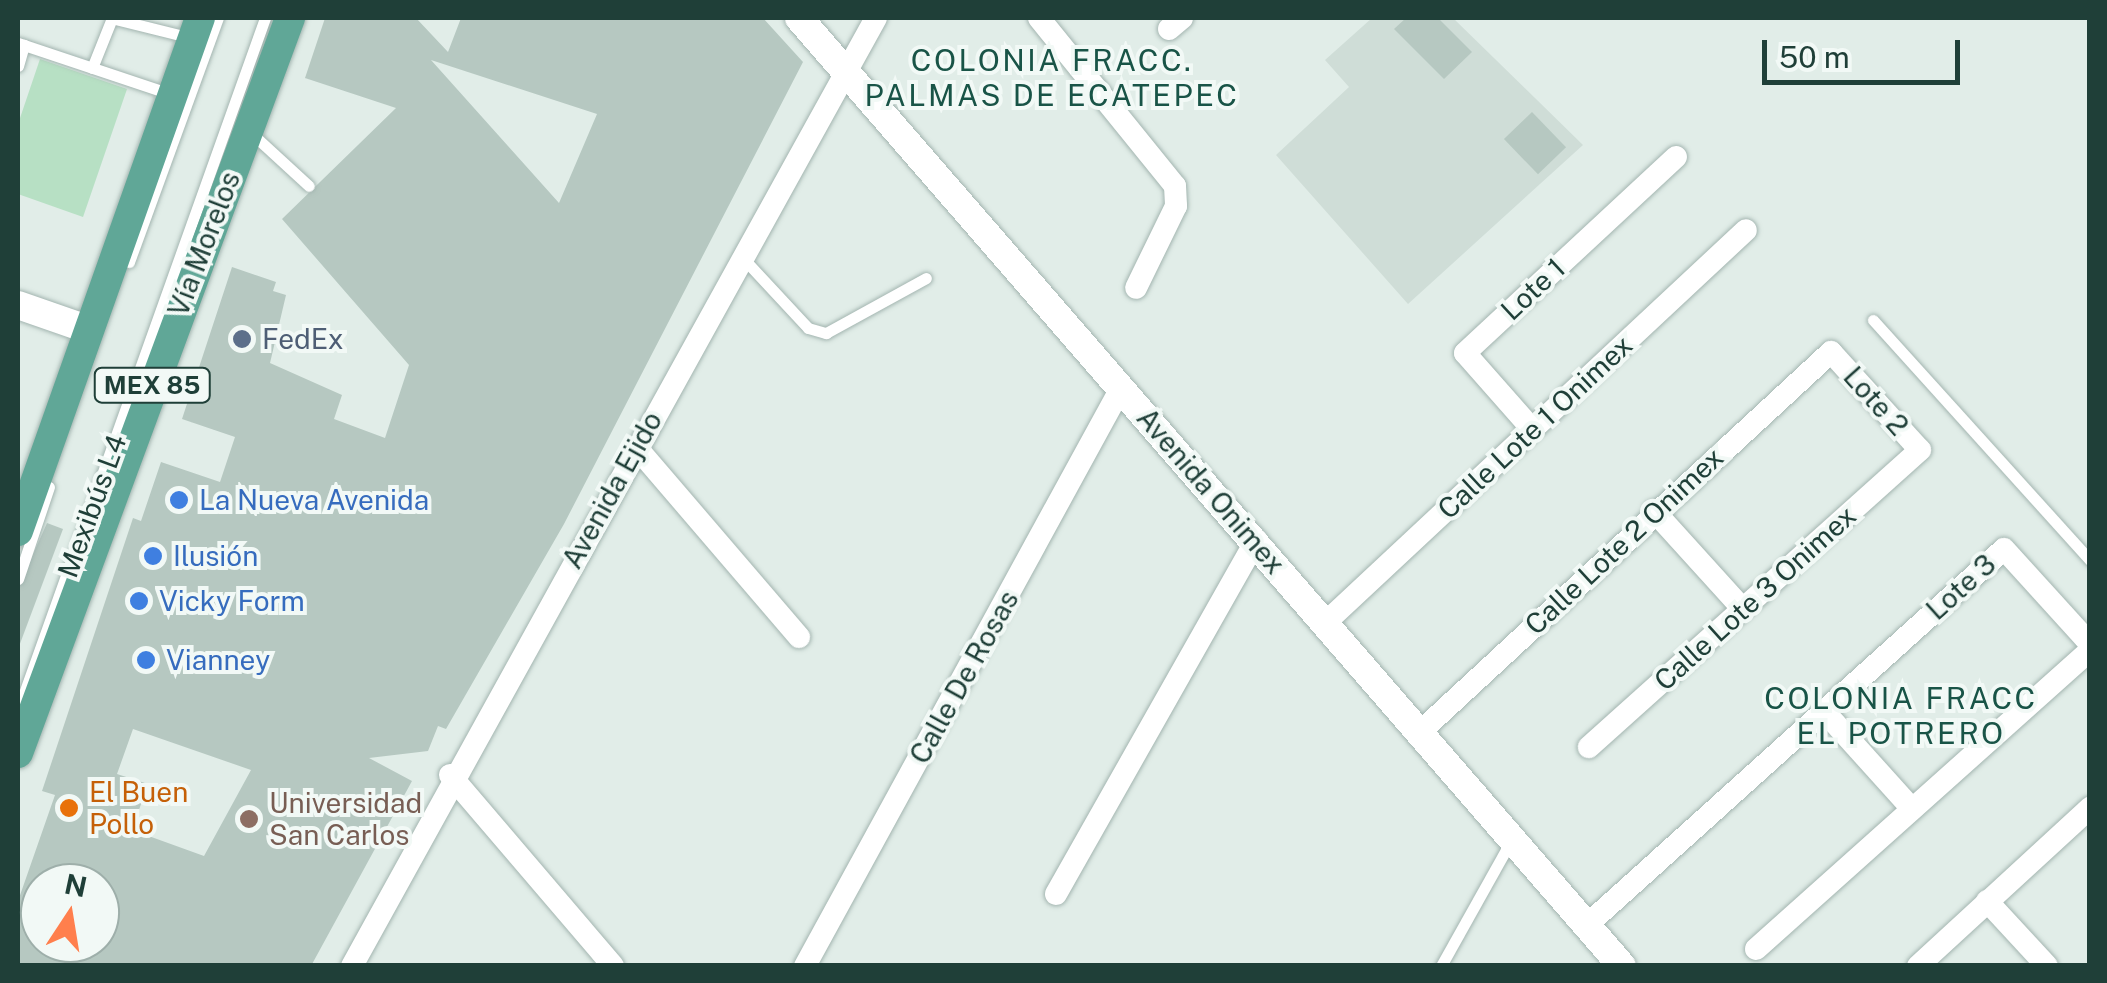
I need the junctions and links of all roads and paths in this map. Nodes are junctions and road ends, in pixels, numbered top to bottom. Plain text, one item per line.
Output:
1 (114, 18) edge
2 (218, 18) edge
3 (265, 18) edge
4 (290, 18) edge
5 (799, 18) edge
6 (876, 18) edge
7 (1039, 18) edge
8 (196, 28) edge
9 (21, 44) edge
10 (18, 66) edge
11 (92, 68) junction
12 (851, 73) junction
13 (172, 95) junction
14 (248, 130) junction
15 (1676, 157) dead end
16 (309, 186) dead end
17 (1746, 230) dead end
18 (742, 257) junction
19 (926, 278) dead end
20 (1136, 288) dead end
21 (18, 305) edge
22 (1873, 320) dead end
23 (87, 329) junction
24 (1832, 352) joint
25 (1122, 388) junction
26 (1532, 429) junction
27 (637, 448) junction
28 (1920, 450) joint
29 (1654, 511) junction
30 (18, 531) edge
31 (1256, 540) junction
32 (2090, 560) edge
33 (18, 578) edge
34 (1743, 609) junction
35 (1324, 624) junction
36 (799, 638) dead end
37 (2090, 647) edge
38 (18, 710) edge
39 (1823, 710) junction
40 (1419, 733) junction
41 (1589, 747) dead end
42 (18, 753) edge
43 (450, 775) junction
44 (2090, 808) edge
45 (1912, 809) junction
46 (1512, 839) junction
47 (1056, 894) dead end
48 (1988, 901) junction
49 (1587, 925) junction
50 (1756, 949) dead end
51 (352, 966) edge
52 (613, 966) edge
53 (805, 966) edge
54 (1441, 966) edge
55 (1622, 966) edge
56 (1918, 966) edge
57 (2047, 966) edge

1 - 8 lane
1 - 11 lane
2 - 33 lane, Mexibús L4
3 - 38 lane, Mexibús L4
4 - 14 main road, Vía Morelos / MEX 85
5 - 12 street, Avenida Onimex
6 - 12 street, Avenida Ejido
7 - 20 street
8 - 13 main road, MEX 85
9 - 10 lane
9 - 11 lane
11 - 13 lane
12 - 18 street, Avenida Ejido
12 - 25 street, Avenida Onimex
13 - 23 main road, MEX 85
14 - 16 lane
14 - 42 main road, Vía Morelos / MEX 85
15 - 26 street, Lote 1
17 - 26 street, Calle Lote 1 Onimex
18 - 19 lane
18 - 27 street, Avenida Ejido
21 - 23 street
22 - 32 lane
23 - 30 main road, MEX 85
24 - 28 street, Lote 2
24 - 29 street, Calle Lote 2 Onimex
25 - 31 street, Avenida Onimex
25 - 53 street, Calle De Rosas
26 - 35 street, Calle Lote 1 Onimex
27 - 36 street
27 - 43 street, Avenida Ejido
28 - 34 street, Calle Lote 3 Onimex
29 - 34 street
29 - 40 street, Calle Lote 2 Onimex
31 - 35 street, Avenida Onimex
31 - 47 street
34 - 41 street, Calle Lote 3 Onimex
35 - 40 street, Avenida Onimex
37 - 39 street, Lote 3
37 - 45 street, Lote 3
39 - 45 street
39 - 49 street, Lote 3
40 - 46 street, Avenida Onimex
43 - 51 street, Avenida Ejido
43 - 52 street
44 - 48 street
45 - 50 street, Lote 3
46 - 49 street, Avenida Onimex
46 - 54 lane
48 - 56 street
48 - 57 street
49 - 55 street, Avenida Onimex

